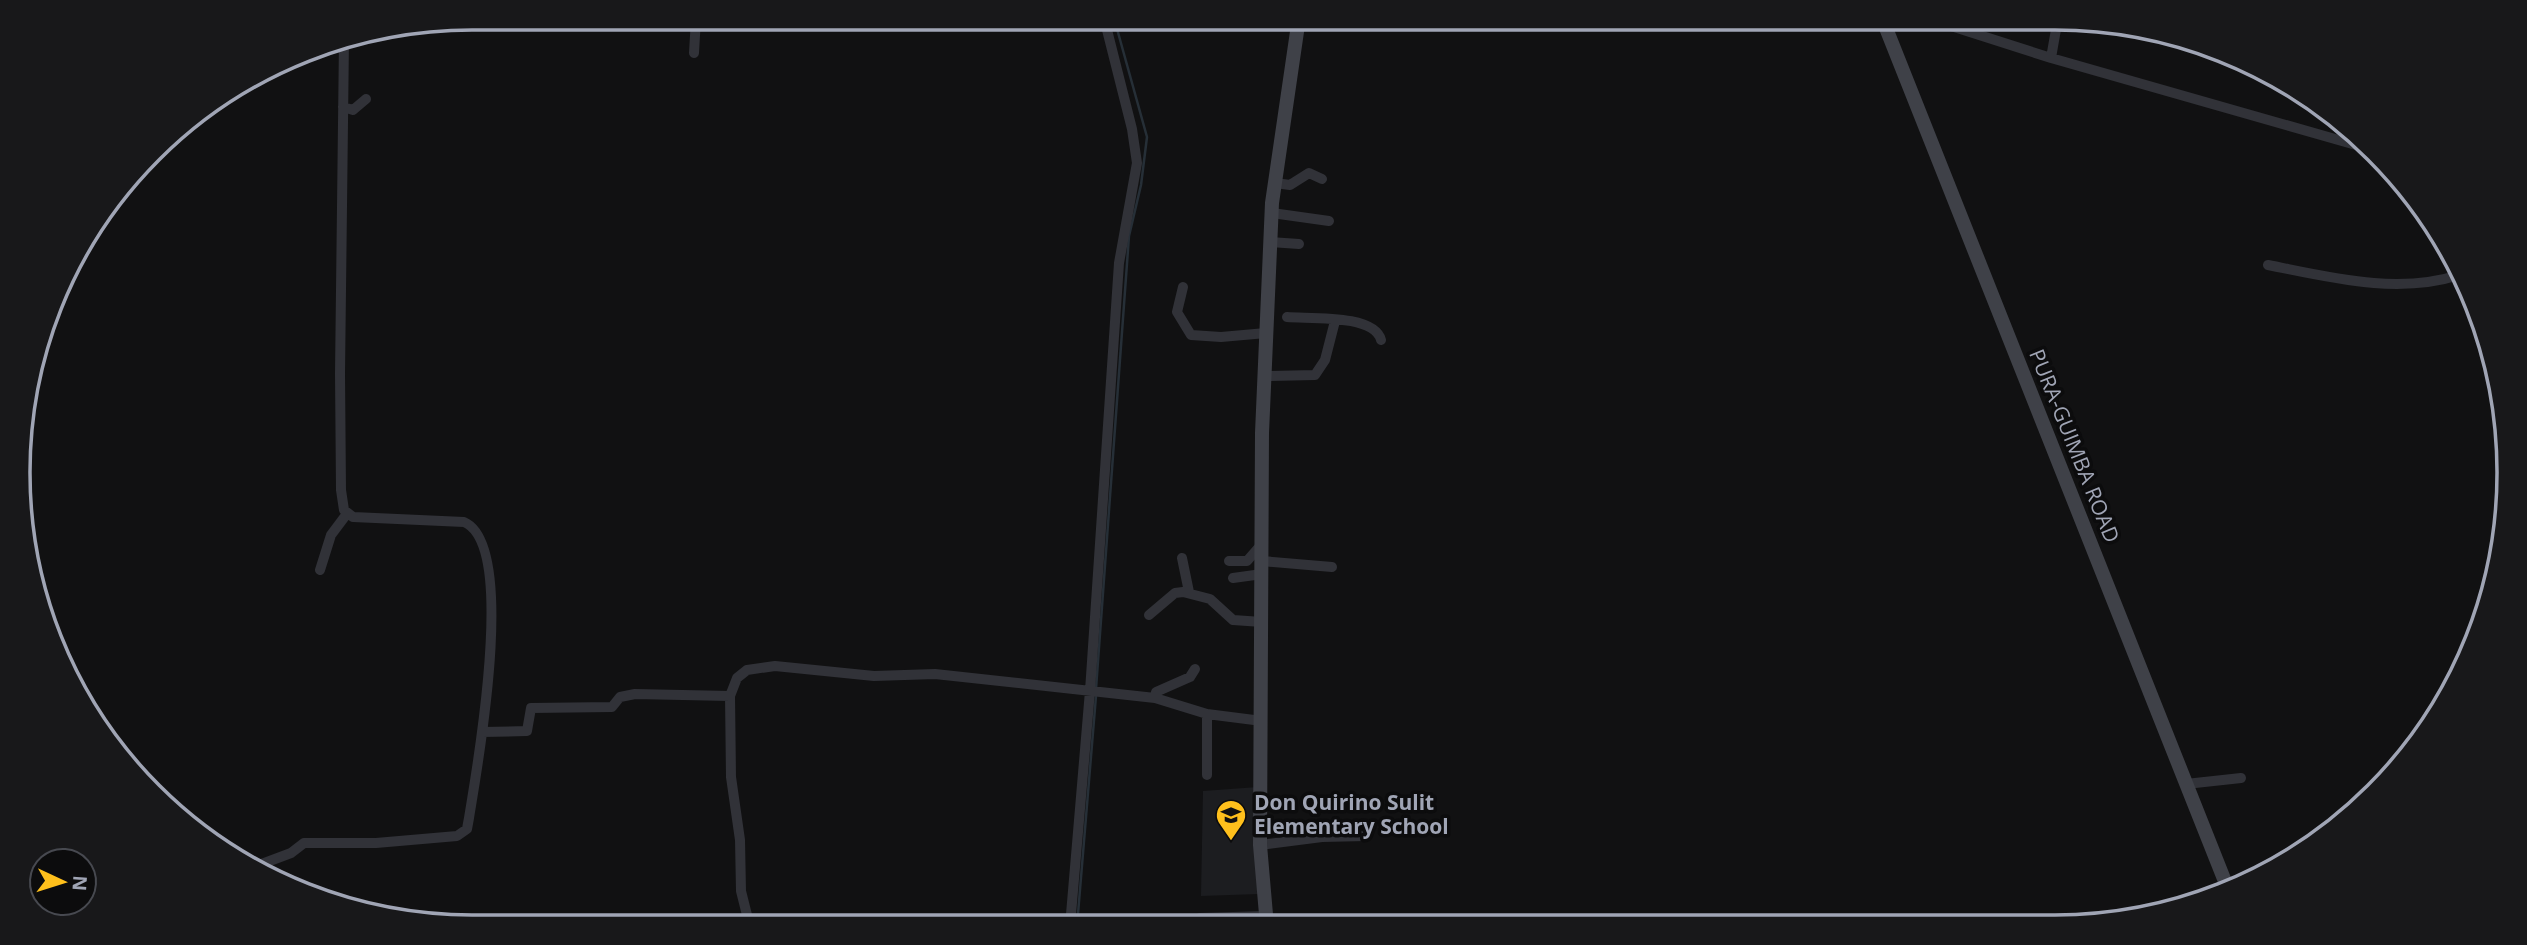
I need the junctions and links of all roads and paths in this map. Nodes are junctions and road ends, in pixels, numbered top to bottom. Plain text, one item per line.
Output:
1 (695, 30) edge
2 (1107, 30) edge
3 (1297, 30) edge
4 (1887, 30) edge
5 (1964, 30) edge
6 (2056, 30) edge
7 (344, 49) edge
8 (694, 53) dead end
9 (2052, 58) junction
10 (366, 99) dead end
11 (343, 107) junction
12 (2350, 143) edge
13 (1322, 179) dead end
14 (1275, 183) junction
15 (1272, 213) junction
16 (1329, 221) dead end
17 (1270, 242) junction
18 (1299, 244) dead end
19 (2268, 265) dead end
20 (2452, 277) edge
21 (1183, 287) dead end
22 (1287, 317) dead end
23 (1335, 321) junction
24 (1266, 333) junction
25 (1381, 340) dead end
26 (1265, 376) junction
27 (346, 515) junction
28 (1261, 544) junction
29 (1182, 558) dead end
30 (1229, 561) dead end
31 (1332, 567) dead end
32 (1262, 568) junction
33 (320, 570) dead end
34 (1233, 578) dead end
35 (1189, 592) junction
36 (1149, 615) dead end
37 (1262, 622) junction
38 (1195, 669) dead end
39 (1090, 691) junction
40 (730, 696) junction
41 (1155, 698) junction
42 (1207, 714) junction
43 (1262, 721) junction
44 (482, 732) junction
45 (1207, 775) dead end
46 (2241, 778) dead end
47 (2186, 783) junction
48 (1366, 836) dead end
49 (1261, 845) junction
50 (264, 863) edge
51 (2225, 882) edge
52 (747, 915) edge
53 (1071, 915) edge
54 (1266, 915) edge

1 - 8 street
2 - 39 street
3 - 14 main road
4 - 47 main road, PURA-GUIMBA ROAD
5 - 9 street
6 - 9 street
7 - 11 street
9 - 12 street
10 - 11 street
11 - 27 street
13 - 14 street
14 - 15 main road
15 - 16 street
15 - 17 main road
17 - 18 street
17 - 24 main road
19 - 20 street
21 - 24 street
22 - 23 street
23 - 25 street
23 - 26 street
24 - 26 main road
26 - 28 main road
27 - 33 street
27 - 44 street
28 - 30 street
28 - 32 main road
29 - 35 street
31 - 32 street
32 - 34 street
32 - 37 main road
35 - 36 street
35 - 37 street
37 - 43 main road
38 - 41 street
39 - 40 street
39 - 41 street
39 - 53 street
40 - 44 street
40 - 52 street
41 - 42 street
42 - 43 street
42 - 45 street
43 - 49 main road
44 - 50 street
46 - 47 street
47 - 51 main road, PURA-GUIMBA ROAD
48 - 49 street
49 - 54 main road

